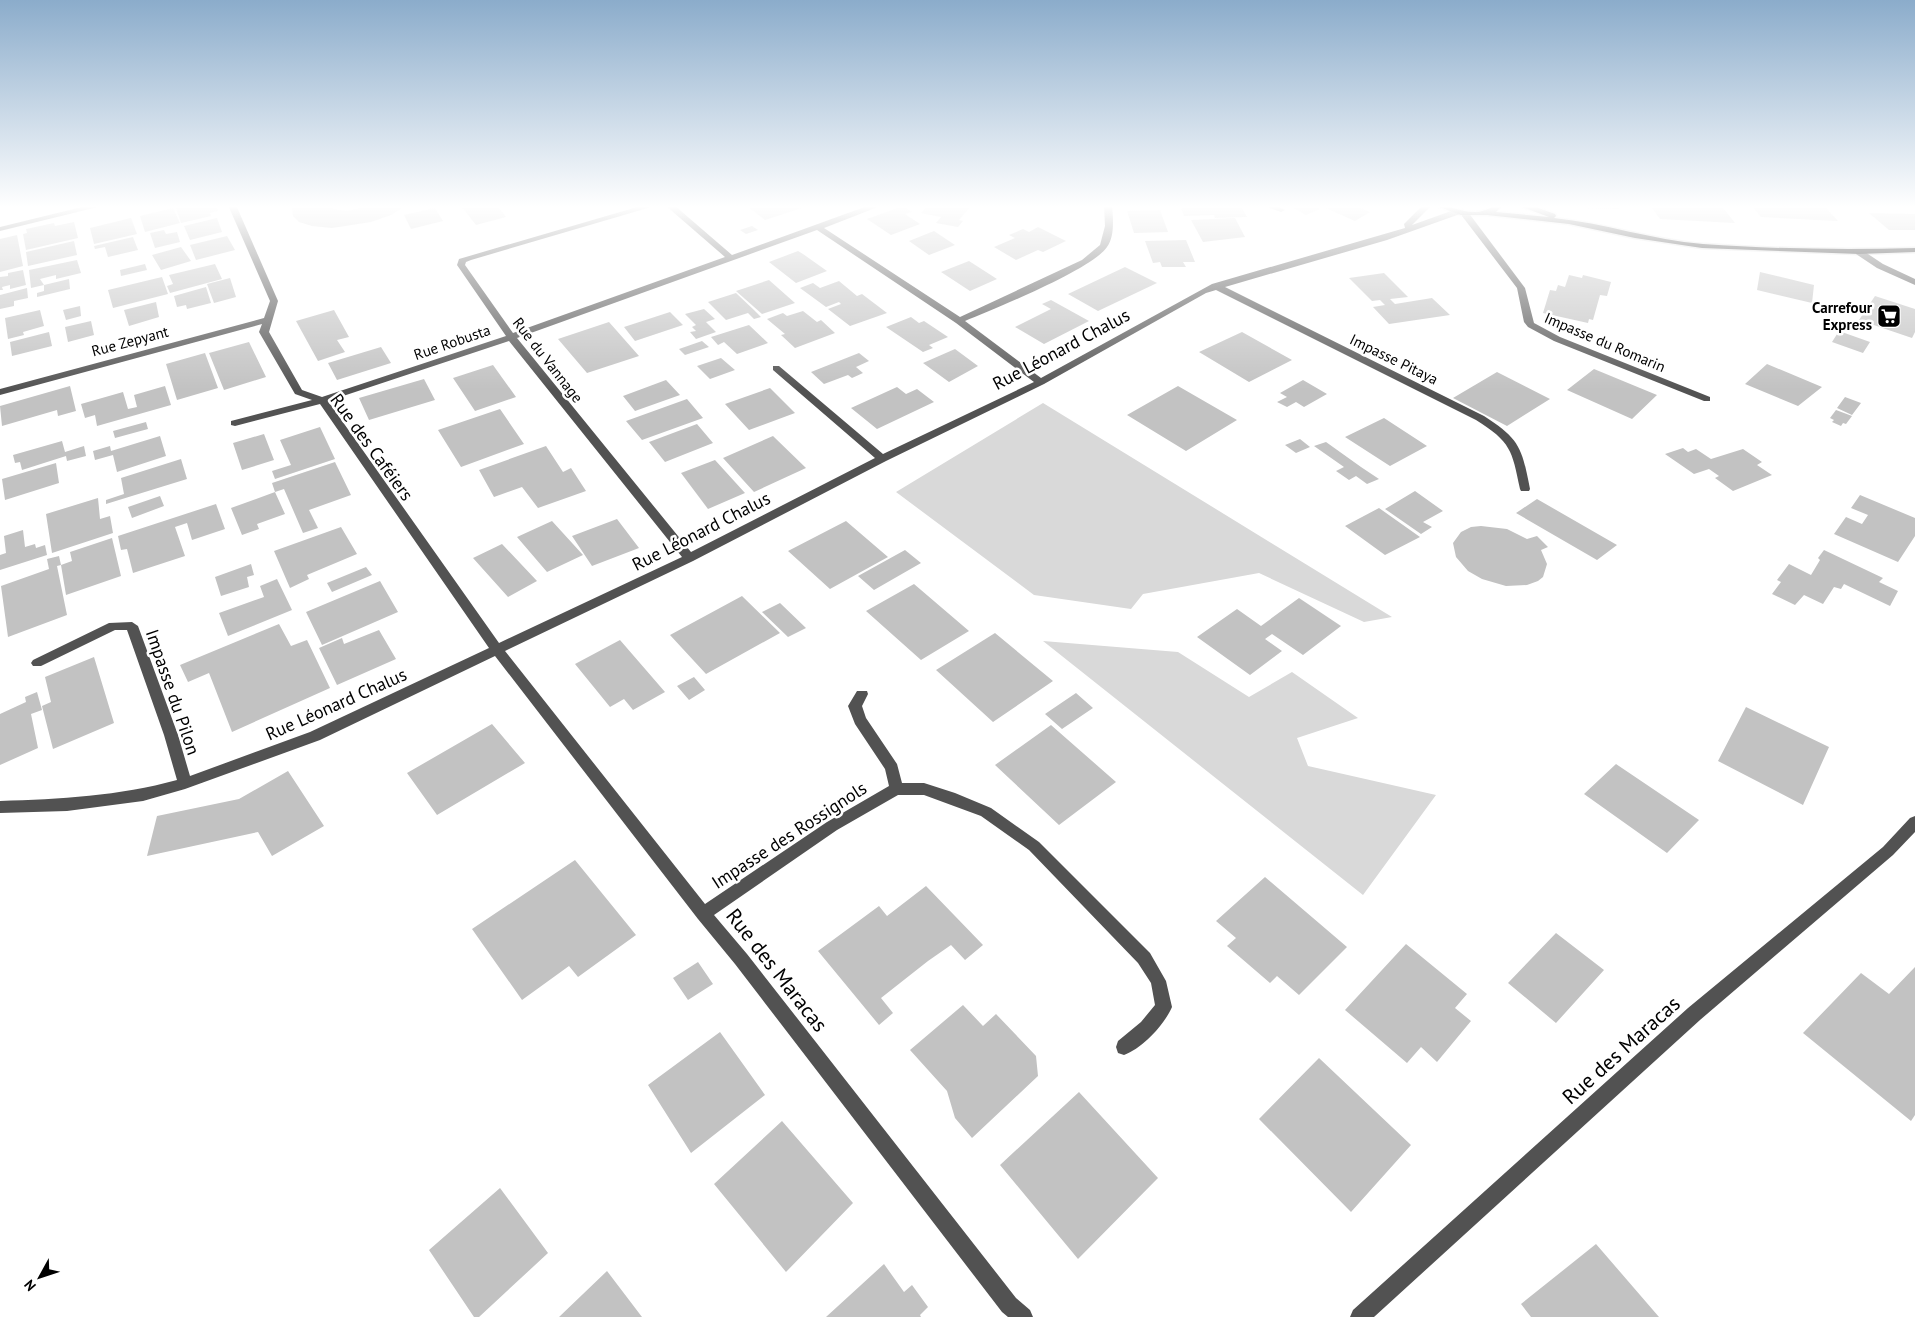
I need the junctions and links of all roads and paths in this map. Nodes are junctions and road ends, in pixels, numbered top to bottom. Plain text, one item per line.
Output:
1 (259, 266) edge
2 (462, 266) edge
3 (711, 266) edge
4 (876, 266) edge
5 (1076, 266) edge
6 (1286, 266) edge
7 (1504, 266) edge
8 (1881, 266) edge
9 (1915, 282) edge
10 (1215, 286) junction
11 (268, 320) junction
12 (958, 321) junction
13 (510, 337) junction
14 (776, 368) dead end
15 (1041, 382) junction
16 (0, 392) edge
17 (1707, 399) dead end
18 (322, 400) junction
19 (235, 423) dead end
20 (882, 459) junction
21 (1525, 489) dead end
22 (689, 558) junction
23 (497, 650) junction
24 (37, 663) dead end
25 (862, 694) dead end
26 (185, 783) junction
27 (896, 789) junction
28 (0, 807) edge
29 (1915, 822) edge
30 (703, 914) junction
31 (1124, 1047) dead end
32 (1023, 1317) edge
33 (1360, 1317) edge

1 - 11 street, Rue des Caféiers
2 - 13 street, Rue du Vannage
3 - 13 street, Rue Robusta
4 - 12 street
5 - 12 street
6 - 10 street, Rue Léonard Chalus
7 - 17 street, Impasse du Romarin
8 - 9 street
10 - 15 street, Rue Léonard Chalus
10 - 21 street, Impasse Pitaya
11 - 16 street, Rue Zepyant
11 - 18 street, Rue des Caféiers
12 - 15 street
13 - 18 street, Rue Robusta
13 - 22 street, Rue du Vannage
14 - 20 street
15 - 20 street, Rue Léonard Chalus
18 - 19 street, Rue Robusta
18 - 23 street, Rue des Caféiers
20 - 22 street, Rue Léonard Chalus
22 - 23 street, Rue Léonard Chalus
23 - 26 street, Rue Léonard Chalus
23 - 30 street, Rue des Maracas
24 - 26 street, Impasse du Pilon
25 - 27 street
26 - 28 street, Rue Léonard Chalus
27 - 30 street, Impasse des Rossignols
27 - 31 street
29 - 33 street, Rue des Maracas
30 - 32 street, Rue des Maracas

